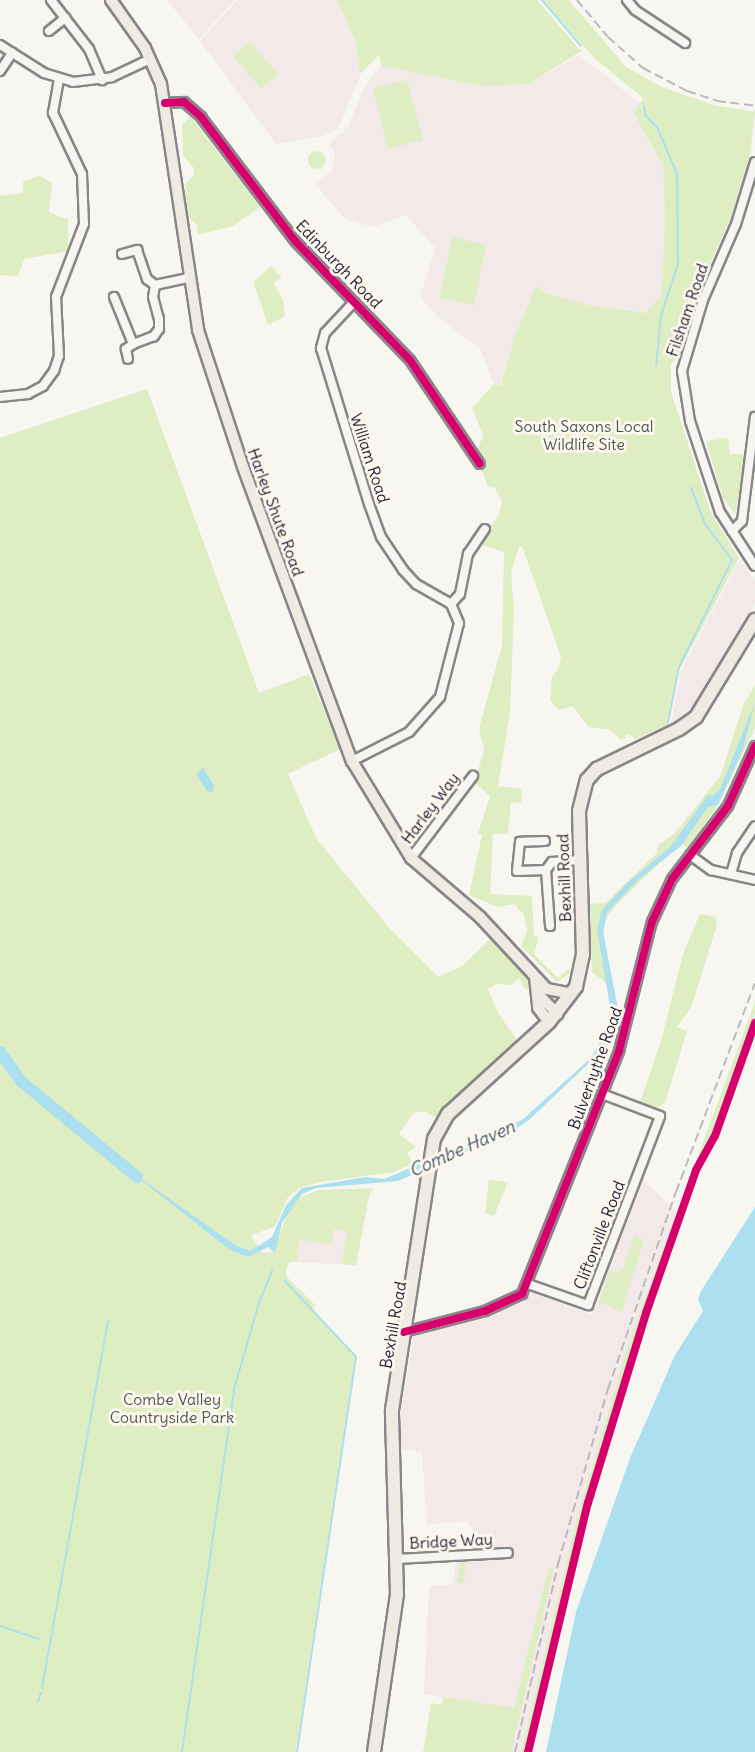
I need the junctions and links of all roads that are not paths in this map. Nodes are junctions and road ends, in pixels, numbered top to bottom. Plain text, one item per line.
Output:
1 (51, 0) edge
2 (111, 0) edge
3 (627, 0) edge
4 (65, 18) junction
5 (49, 31) dead end
6 (685, 43) dead end
7 (0, 45) edge
8 (12, 53) junction
9 (150, 58) junction
10 (0, 71) edge
11 (59, 79) junction
12 (102, 80) junction
13 (165, 103) junction
14 (755, 162) edge
15 (750, 192) edge
16 (122, 254) dead end
17 (187, 278) junction
18 (155, 285) junction
19 (114, 297) dead end
20 (354, 302) junction
21 (133, 344) junction
22 (128, 359) dead end
23 (0, 397) edge
24 (755, 417) edge
25 (753, 461) edge
26 (480, 464) dead end
27 (485, 529) dead end
28 (732, 531) junction
29 (755, 566) edge
30 (451, 604) junction
31 (755, 620) edge
32 (755, 746) edge
33 (352, 760) junction
34 (473, 776) dead end
35 (755, 826) edge
36 (545, 841) dead end
37 (690, 855) junction
38 (411, 858) junction
39 (579, 860) junction
40 (546, 870) junction
41 (730, 874) junction
42 (755, 880) edge
43 (550, 926) dead end
44 (535, 976) junction
45 (572, 994) junction
46 (553, 1018) junction
47 (602, 1094) junction
48 (528, 1284) junction
49 (404, 1332) junction
50 (508, 1553) dead end
51 (396, 1558) junction
52 (374, 1752) edge

1 - 4 street
2 - 9 main road, Harley Shute Road
3 - 6 street
4 - 5 street
4 - 12 street
7 - 8 street
8 - 10 street
8 - 11 street
9 - 12 street
9 - 13 main road, Harley Shute Road
11 - 12 street
11 - 23 street
13 - 17 main road, Harley Shute Road
13 - 20 street, Edinburgh Road
14 - 15 street, Filsham Road
15 - 28 street, Filsham Road
16 - 18 street
17 - 18 street
17 - 33 main road, Harley Shute Road
18 - 21 street
19 - 21 street
20 - 26 street, Edinburgh Road
20 - 30 street, William Road
21 - 22 street
24 - 25 street
25 - 28 street
27 - 30 street
28 - 29 street, Filsham Road
30 - 33 street
31 - 39 highway, Bexhill Road
32 - 37 street, Bulverhythe Road
33 - 38 main road, Harley Shute Road
34 - 38 street, Harley Way
35 - 41 street
36 - 40 street
37 - 41 street
37 - 47 street, Bulverhythe Road
38 - 44 main road, Harley Shute Road
39 - 40 street
39 - 45 highway, Bexhill Road
40 - 43 street
41 - 42 street
44 - 45 main road, Harley Shute Road
44 - 46 main road
45 - 46 highway, Bexhill Road
46 - 49 highway, Bexhill Road
47 - 48 street, Bulverhythe Road
47 - 48 street, Cliftonville Road
48 - 49 street, Bulverhythe Road
49 - 51 highway, Bexhill Road
50 - 51 street, Bridge Way
51 - 52 highway, Bexhill Road

